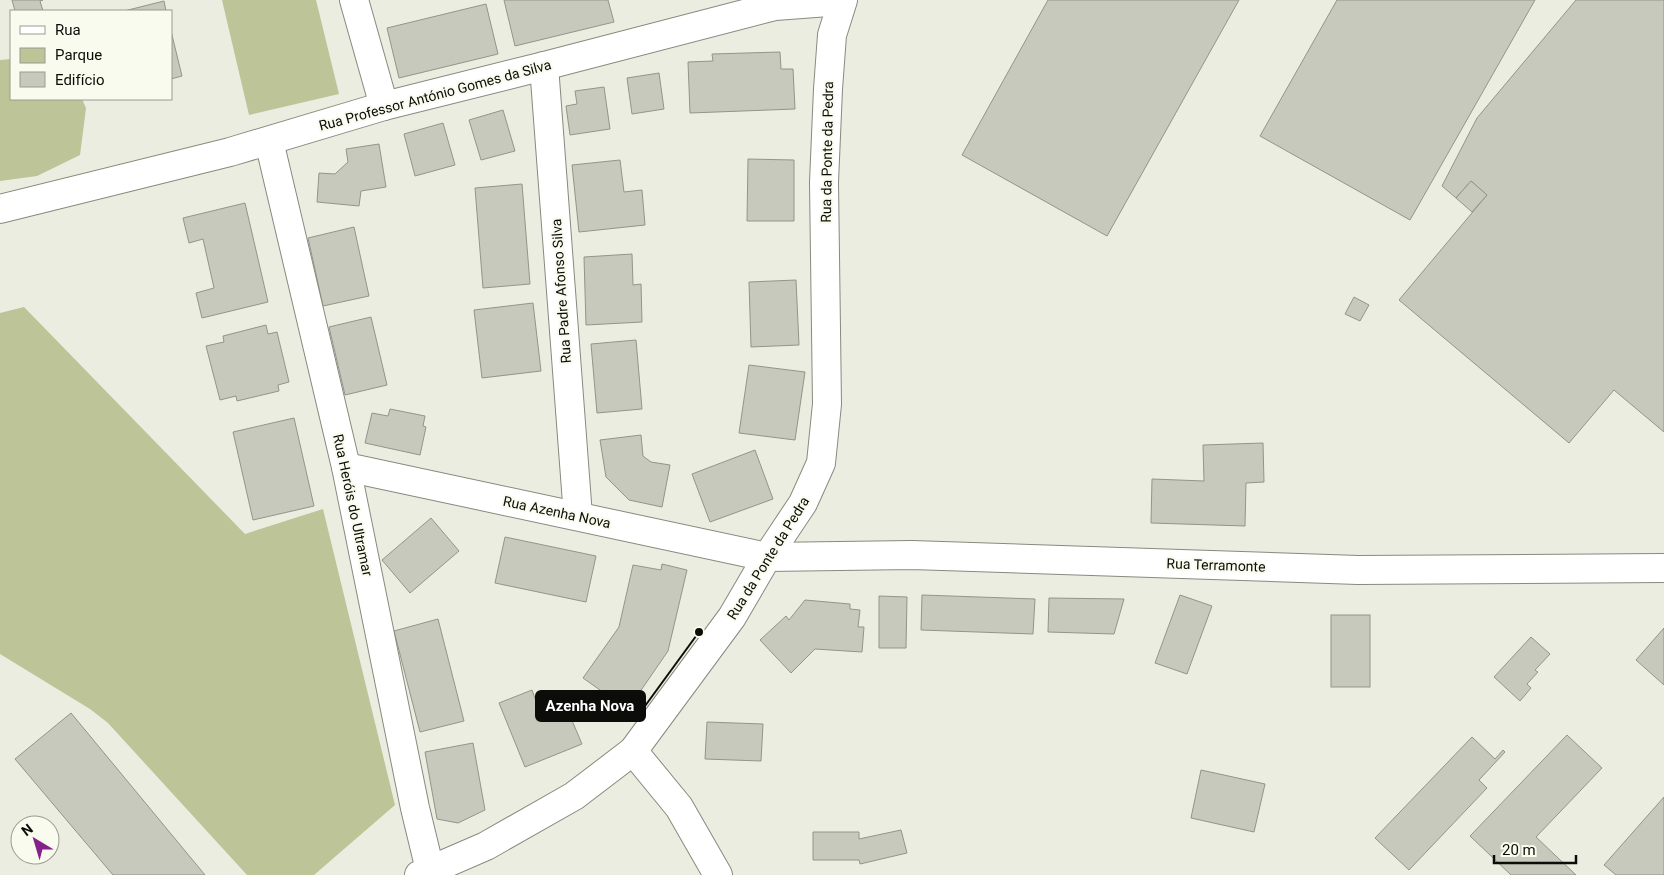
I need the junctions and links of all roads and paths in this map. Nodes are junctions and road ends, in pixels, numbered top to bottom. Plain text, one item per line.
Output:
1 (354, 0) edge
2 (843, 1) edge
3 (544, 66) junction
4 (384, 106) junction
5 (269, 141) junction
6 (0, 209) edge
7 (346, 467) junction
8 (578, 516) junction
9 (767, 556) junction
10 (1664, 568) edge
11 (633, 751) junction
12 (425, 873) edge
13 (718, 875) edge

1 - 4 street
2 - 3 street, Rua Professor António Gomes da Silva
2 - 9 street, Rua da Ponte da Pedra
3 - 4 street, Rua Professor António Gomes da Silva
3 - 8 street, Rua Padre Afonso Silva
4 - 5 street, Rua Professor António Gomes da Silva
5 - 6 street, Rua Professor António Gomes da Silva
5 - 7 street, Rua Heróis do Ultramar
7 - 8 street, Rua Azenha Nova
7 - 12 street, Rua Heróis do Ultramar
8 - 9 street, Rua Azenha Nova
9 - 10 street, Rua Terramonte
9 - 11 street, Rua da Ponte da Pedra
11 - 12 street, Rua da Ponte da Pedra
11 - 13 street

